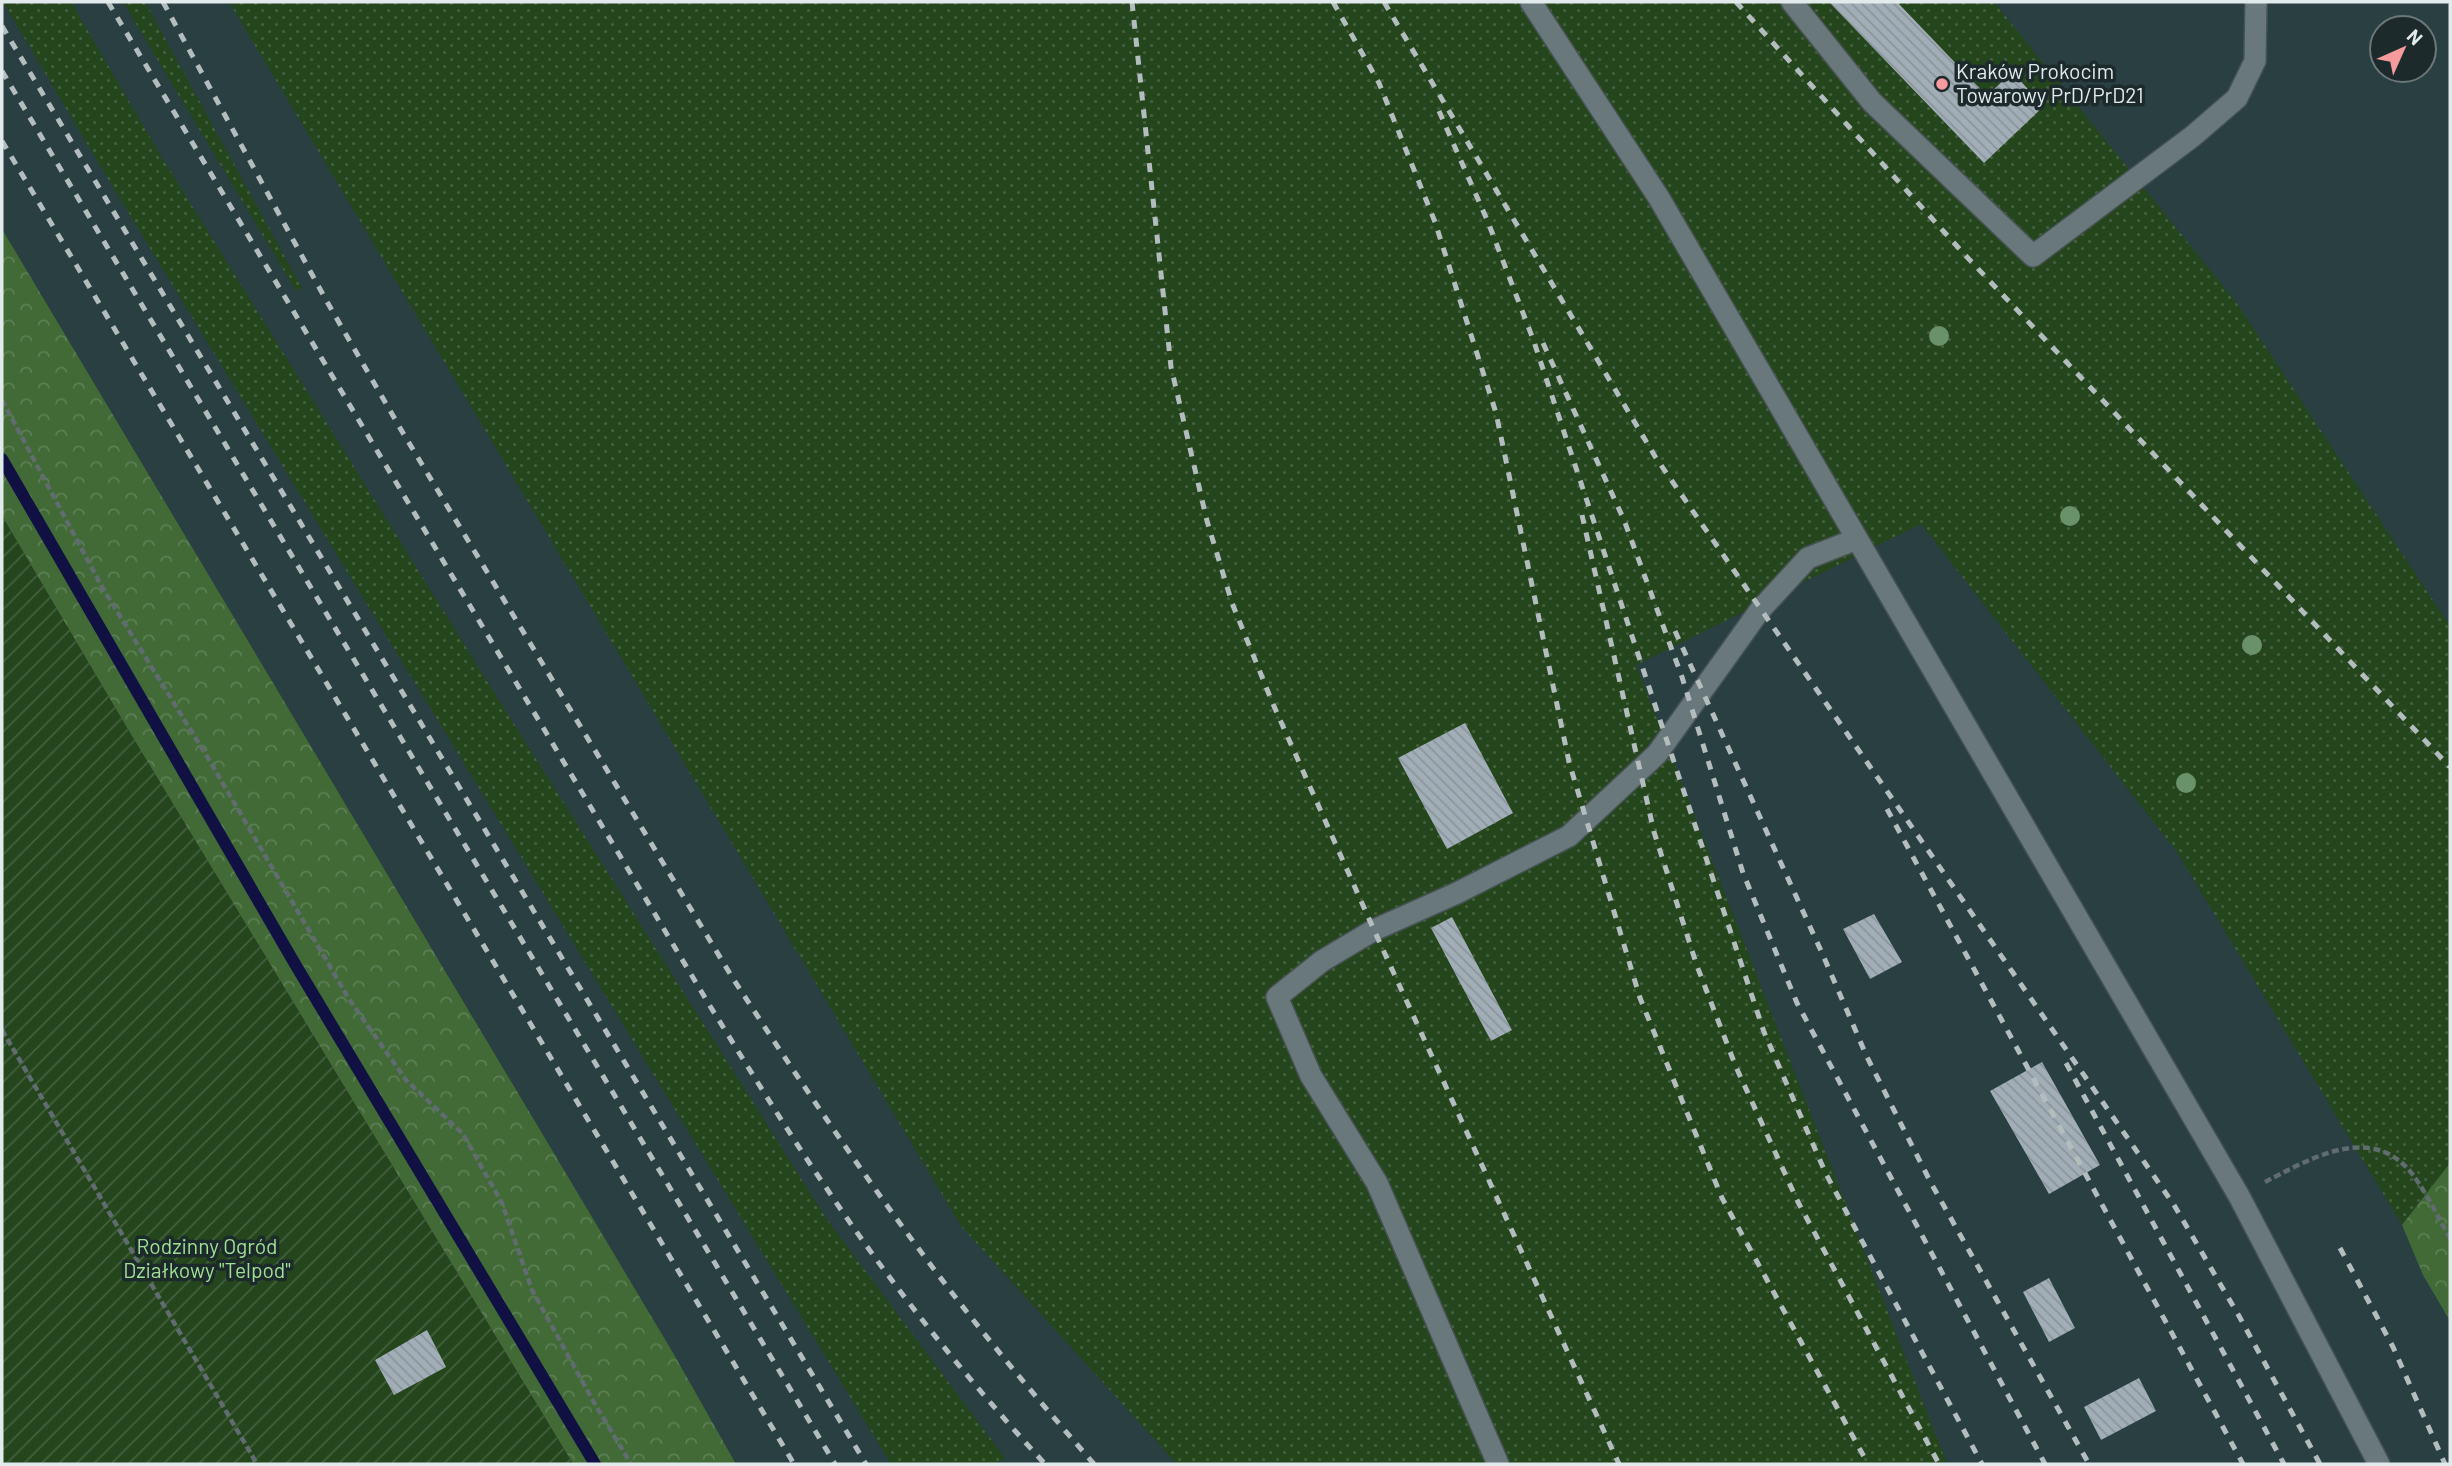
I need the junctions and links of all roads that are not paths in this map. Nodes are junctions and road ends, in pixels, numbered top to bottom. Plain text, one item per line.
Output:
1 (1531, 2) edge
2 (1792, 2) edge
3 (2256, 2) edge
4 (1857, 539) junction
5 (1498, 1464) edge
6 (2379, 1464) edge

1 - 4 lane
2 - 3 lane
4 - 5 lane
4 - 6 lane

